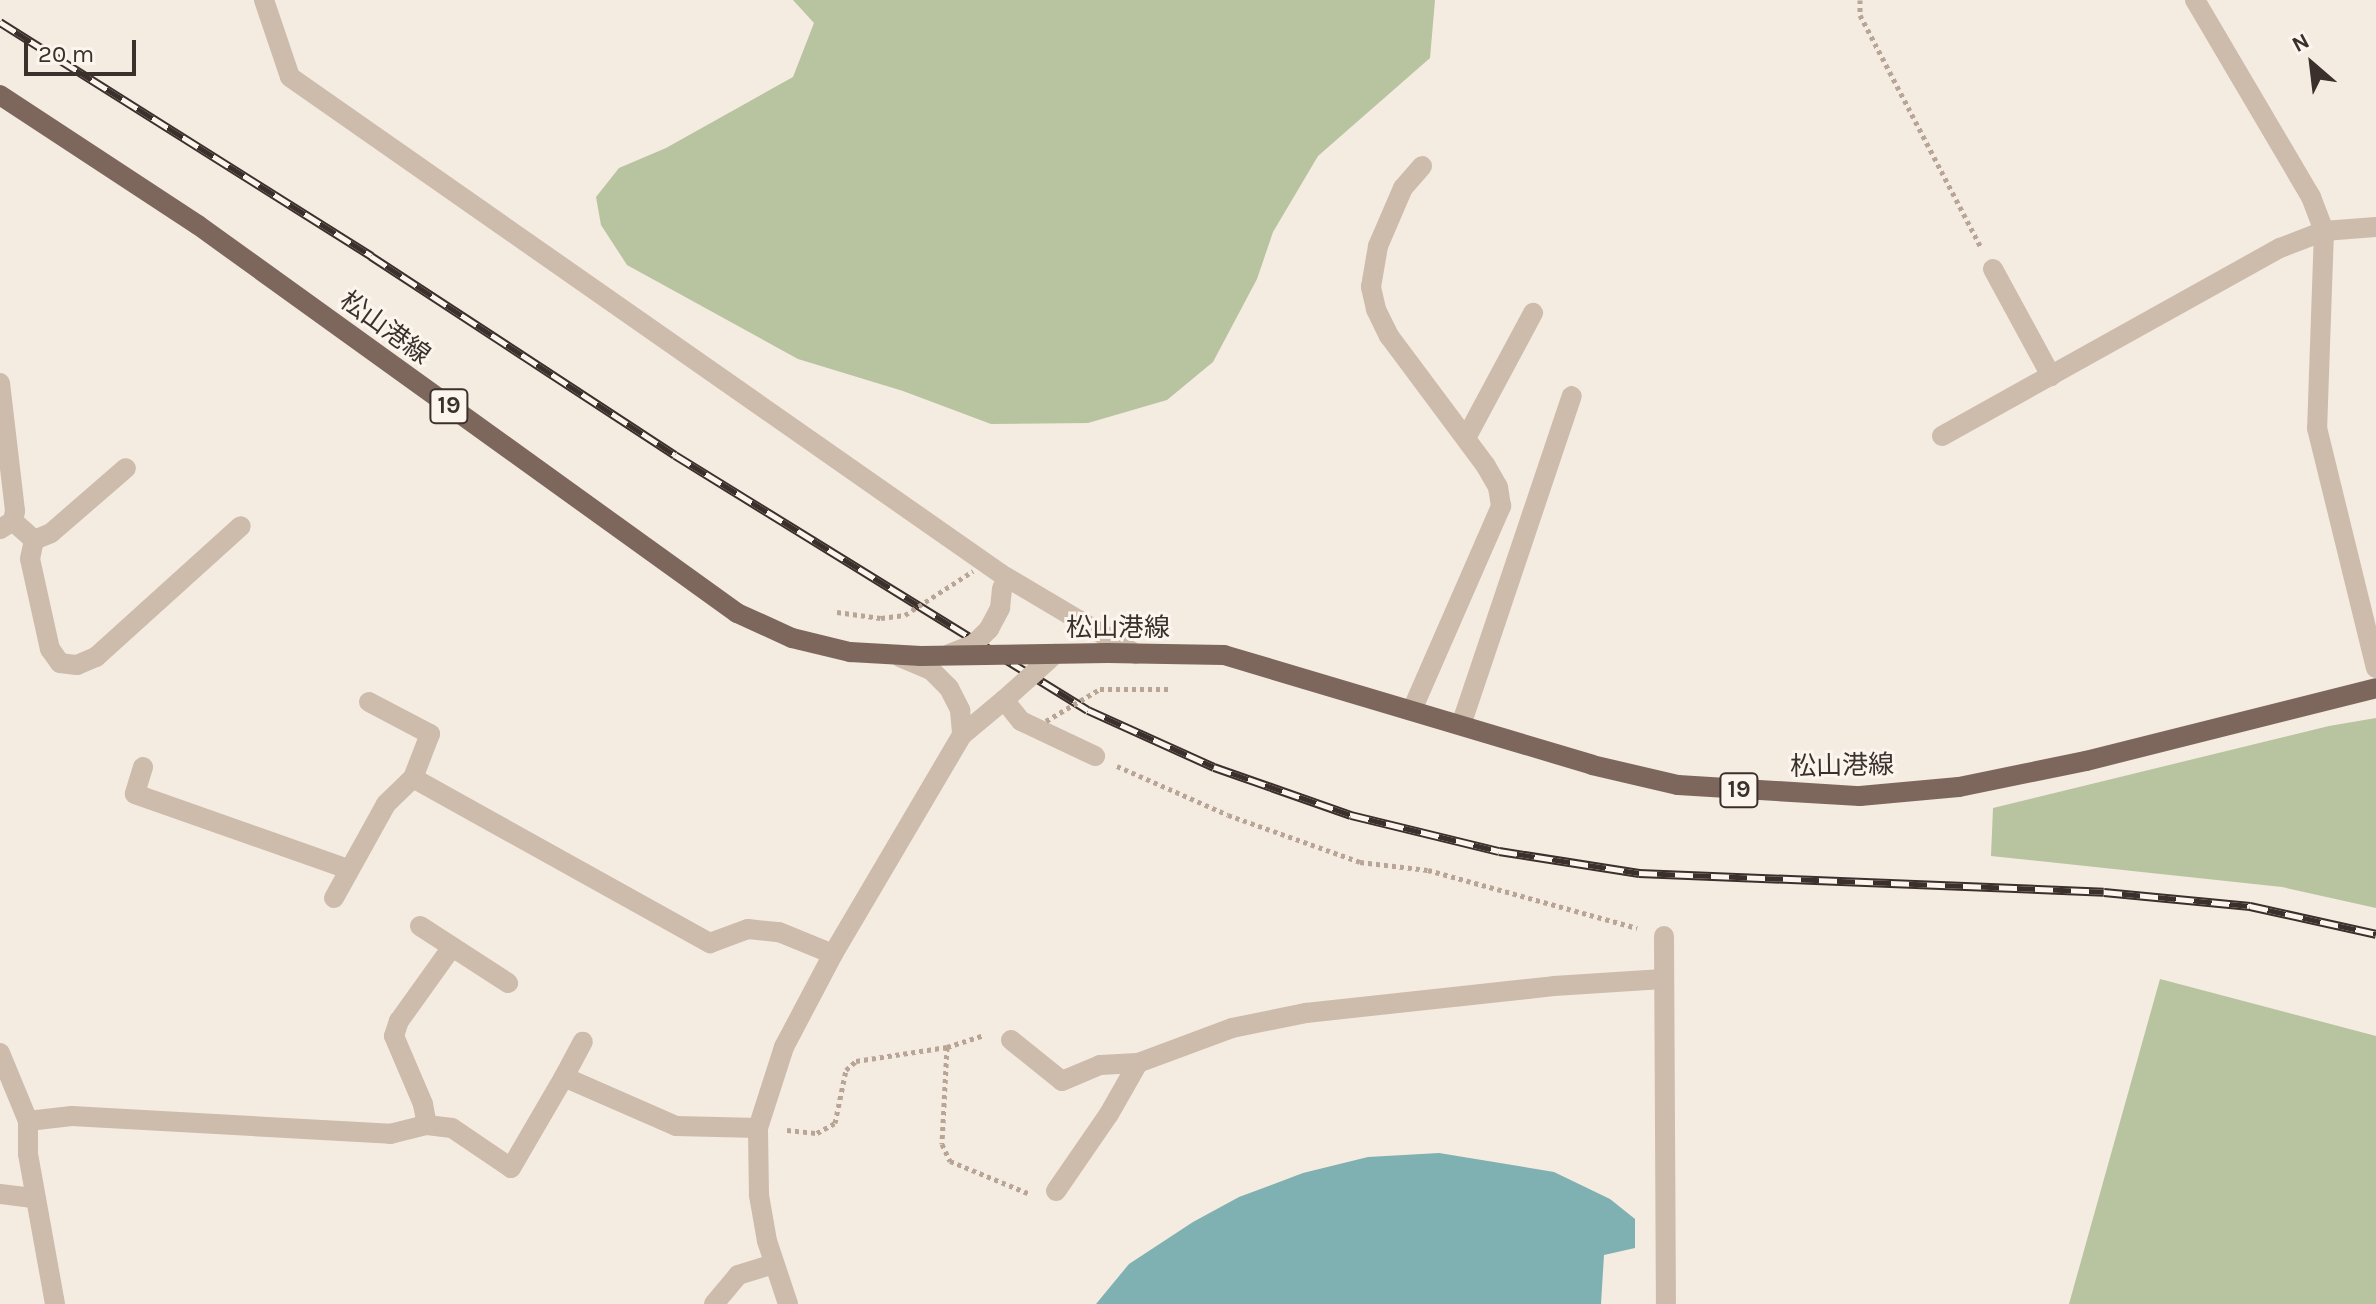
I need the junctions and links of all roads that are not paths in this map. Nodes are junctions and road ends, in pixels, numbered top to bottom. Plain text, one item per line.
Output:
1 (264, 0) edge
2 (2195, 0) edge
3 (0, 95) edge
4 (1422, 166) dead end
5 (2376, 227) edge
6 (2324, 231) junction
7 (1993, 269) road end
8 (1533, 313) dead end
9 (2051, 376) junction
10 (0, 383) edge
11 (1572, 396) dead end
12 (1942, 436) dead end
13 (1466, 438) junction
14 (126, 468) dead end
15 (7, 525) edge
16 (241, 526) dead end
17 (34, 540) junction
18 (1001, 581) junction
19 (1055, 654) junction
20 (1136, 654) junction
21 (892, 656) junction
22 (925, 656) junction
23 (2376, 668) edge
24 (2376, 688) edge
25 (1004, 700) junction
26 (369, 702) dead end
27 (1412, 710) junction
28 (1461, 725) junction
29 (962, 735) junction
30 (1095, 756) road end
31 (143, 767) dead end
32 (413, 778) junction
33 (348, 869) junction
34 (334, 898) dead end
35 (420, 926) dead end
36 (1664, 936) road end
37 (452, 947) junction
38 (833, 954) junction
39 (1663, 979) junction
40 (508, 983) dead end
41 (1011, 1040) road end
42 (583, 1042) dead end
43 (0, 1053) edge
44 (1138, 1063) junction
45 (564, 1077) junction
46 (28, 1121) junction
47 (427, 1125) junction
48 (758, 1128) junction
49 (1056, 1191) road end
50 (0, 1194) edge
51 (35, 1198) junction
52 (773, 1264) junction
53 (55, 1304) edge
54 (714, 1304) edge
55 (788, 1304) edge
56 (1666, 1304) edge

1 - 18 street
2 - 6 street
3 - 21 main road, 松山港線 / 19
4 - 13 street
5 - 6 street
6 - 9 street
6 - 23 street
7 - 9 street
8 - 13 street
9 - 12 street
10 - 15 street
11 - 28 street
13 - 27 street
14 - 17 street
15 - 17 street
16 - 17 street
18 - 20 street
18 - 22 street, bridge
19 - 20 main road, 松山港線 / 19, bridge
19 - 22 main road, 松山港線 / 19, bridge
19 - 25 street, bridge
20 - 27 main road, 松山港線 / 19
21 - 22 main road, 松山港線 / 19
21 - 29 street
24 - 28 main road, 松山港線 / 19
25 - 29 street
25 - 30 street
26 - 32 street
27 - 28 main road, 松山港線 / 19
29 - 38 street
31 - 33 street
32 - 33 street
32 - 38 street
33 - 34 street
35 - 37 street
36 - 39 street
37 - 40 street
37 - 47 street
38 - 48 street
39 - 44 street
39 - 56 street
41 - 44 street
42 - 45 street
43 - 46 street
44 - 49 street
45 - 47 street
45 - 48 street
46 - 47 street
46 - 51 street
48 - 52 street
50 - 51 street
51 - 53 street
52 - 54 street
52 - 55 street

